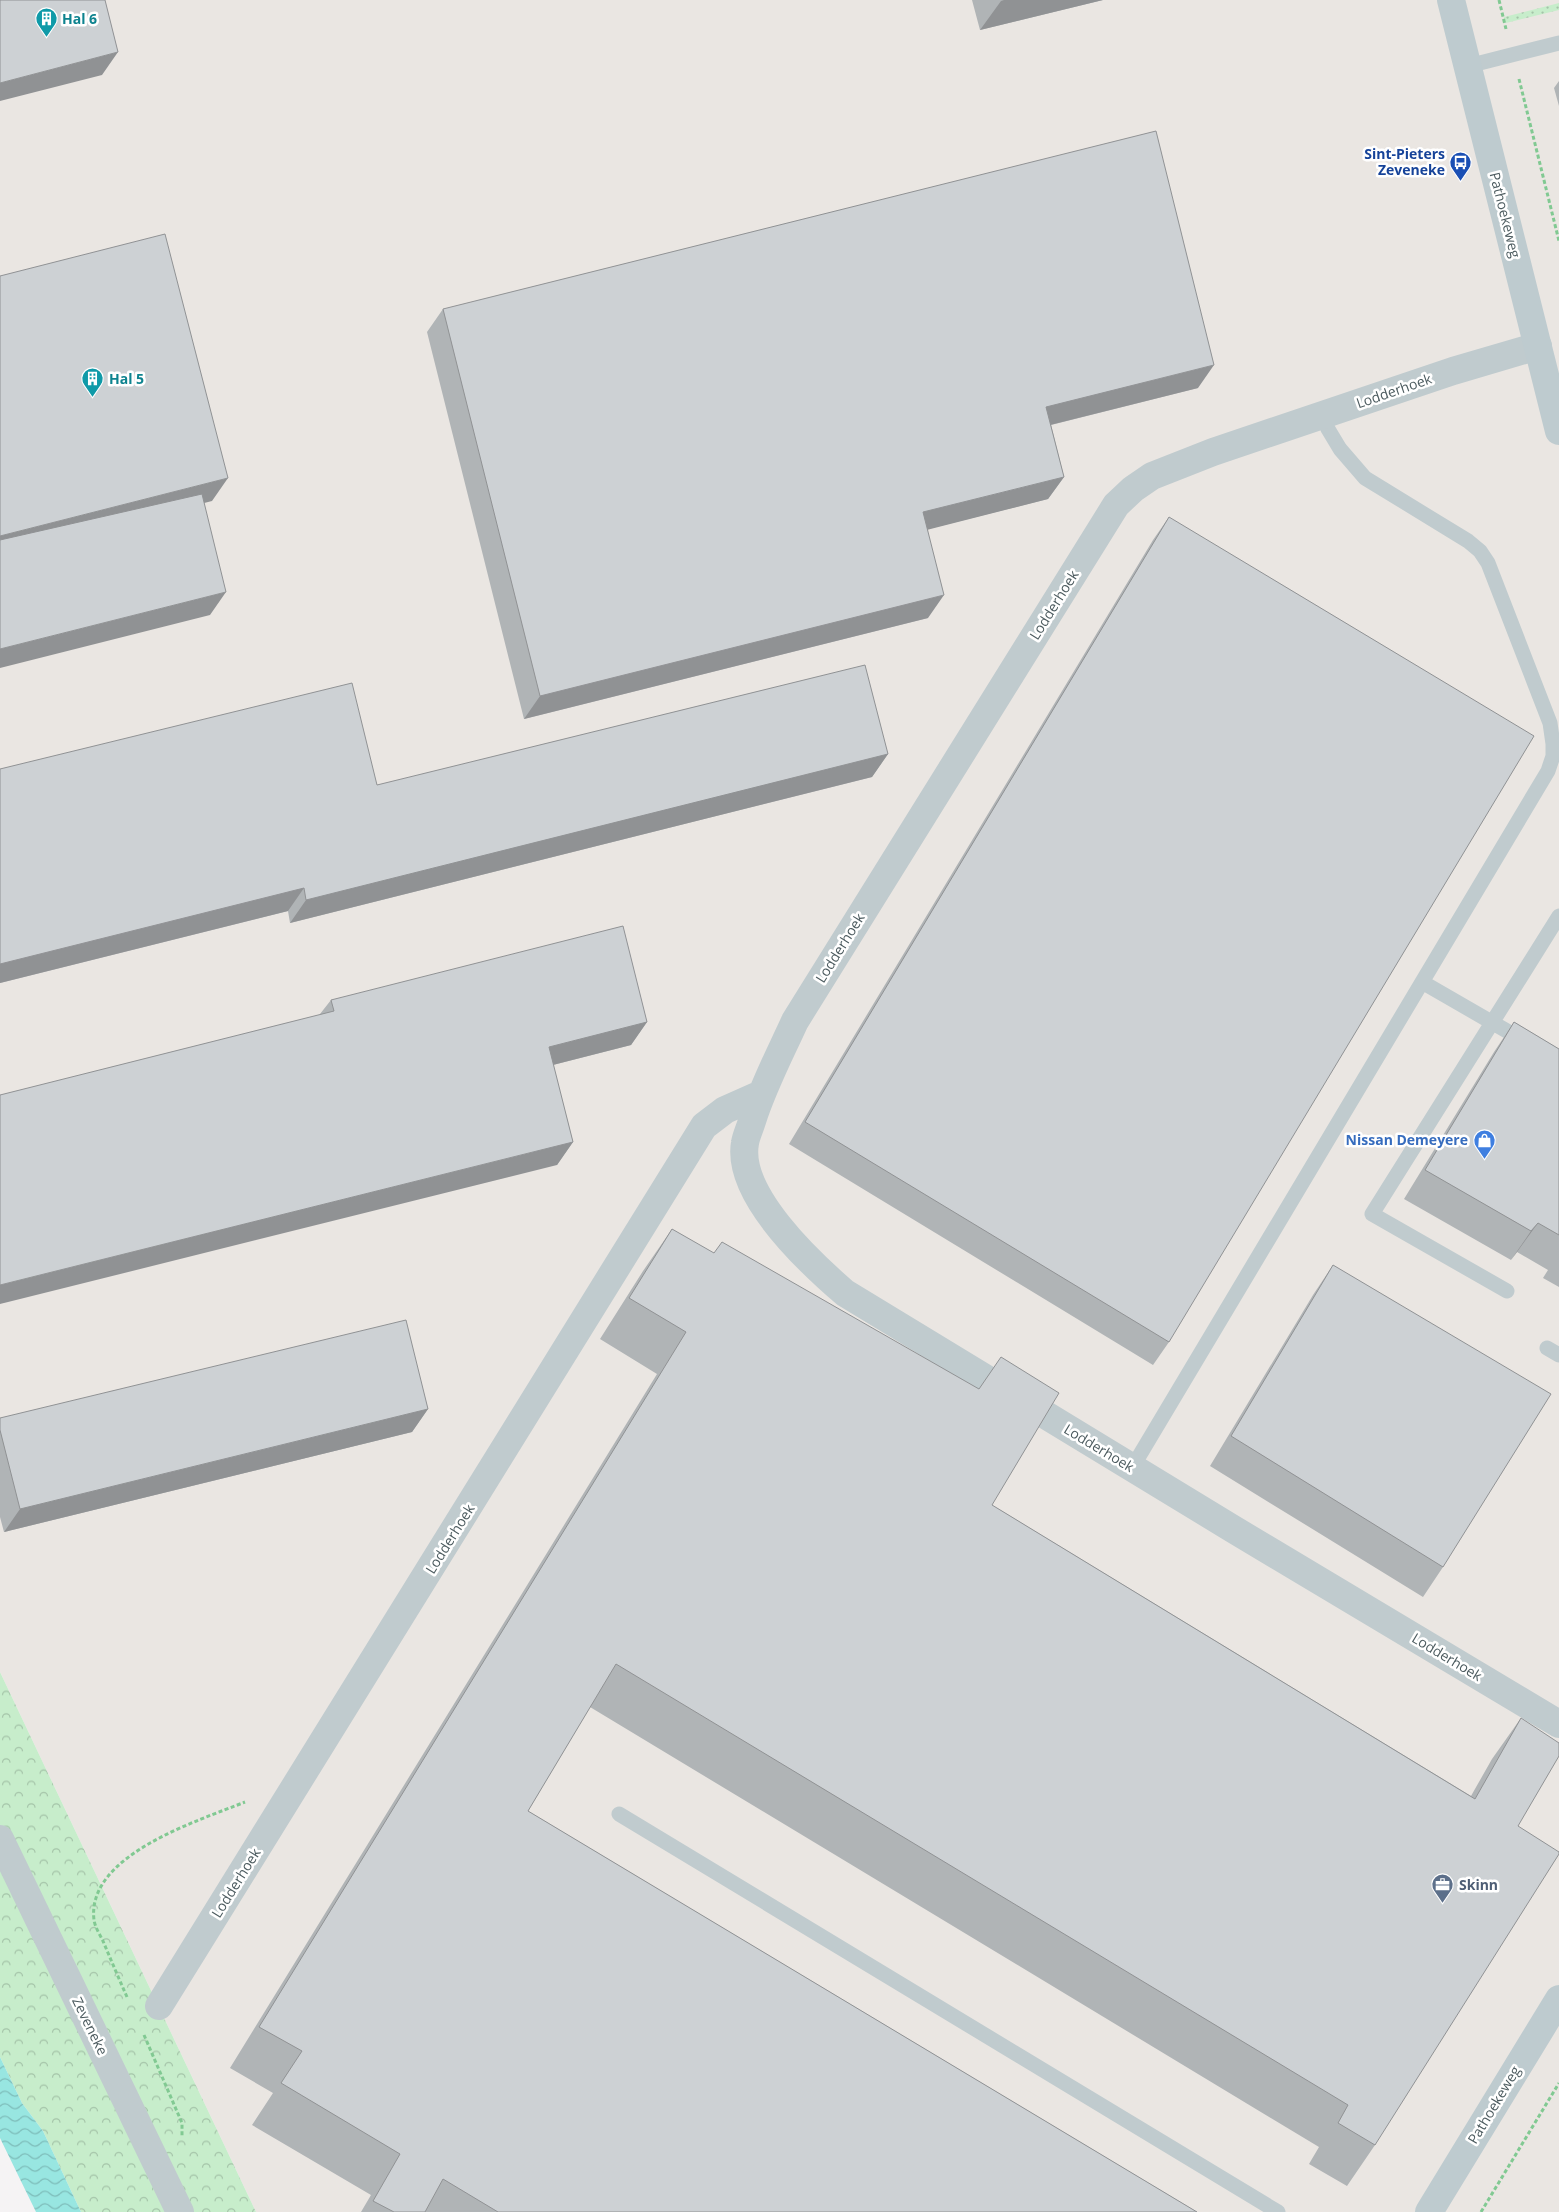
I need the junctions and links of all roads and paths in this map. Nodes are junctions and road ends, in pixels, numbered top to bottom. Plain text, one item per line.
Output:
1 (1451, 0) edge
2 (1499, 0) edge
3 (1559, 42) edge
4 (1513, 54) junction
5 (1468, 66) junction
6 (1559, 241) edge
7 (1538, 346) junction
8 (1323, 415) junction
9 (1559, 431) edge
10 (1559, 916) edge
11 (1422, 982) junction
12 (1492, 1022) junction
13 (1559, 1061) edge
14 (761, 1094) junction
15 (1507, 1291) dead end
16 (1132, 1468) junction
17 (1559, 1724) edge
18 (619, 1814) dead end
19 (0, 1839) edge
20 (1559, 1999) edge
21 (159, 2006) dead end
22 (1559, 2083) edge
23 (180, 2212) edge
24 (1278, 2212) edge
25 (1429, 2212) edge
26 (1480, 2212) edge

1 - 5 main road, Pathoekeweg
2 - 4 path
3 - 4 lane
4 - 5 lane
4 - 6 path
5 - 7 main road, Pathoekeweg
7 - 8 street, Lodderhoek
7 - 9 main road, Pathoekeweg
8 - 11 lane
8 - 14 street, Lodderhoek
10 - 12 lane
11 - 12 lane
11 - 16 lane
12 - 13 lane
12 - 15 lane
14 - 16 street, Lodderhoek
14 - 21 street, Lodderhoek
16 - 17 street, Lodderhoek
18 - 24 lane
19 - 23 street, Zeveneke
20 - 25 main road, Pathoekeweg
22 - 26 path

